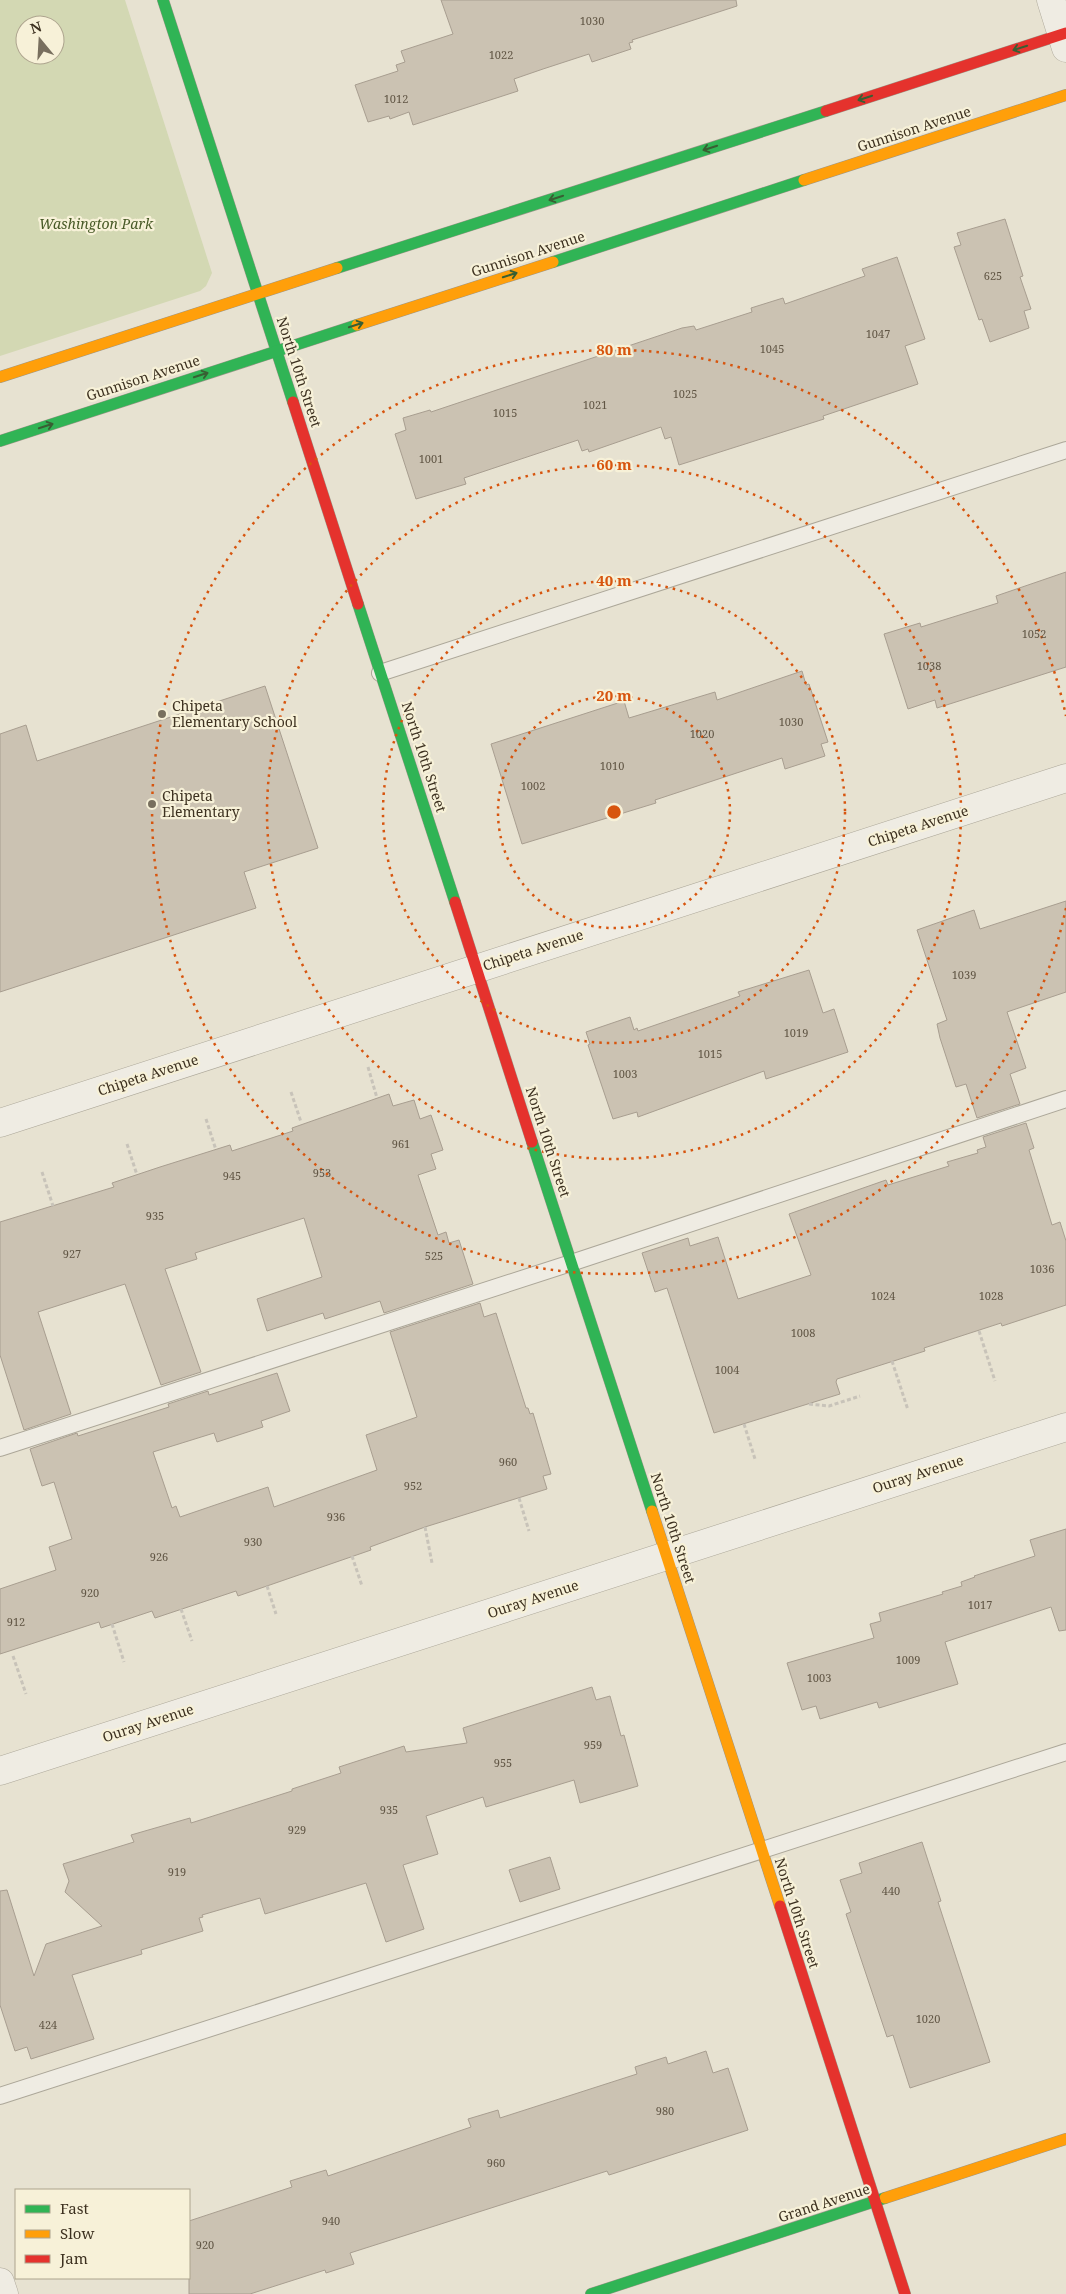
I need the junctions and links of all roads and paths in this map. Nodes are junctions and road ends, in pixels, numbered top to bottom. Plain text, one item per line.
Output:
1 (163, 0) edge
2 (1051, 0) edge
3 (1065, 38) edge
4 (1066, 95) edge
5 (258, 294) junction
6 (276, 351) junction
7 (0, 378) edge
8 (0, 441) edge
9 (1066, 450) edge
10 (380, 673) junction
11 (1066, 778) edge
12 (477, 969) junction
13 (368, 1067) dead end
14 (291, 1092) dead end
15 (377, 1098) dead end
16 (1066, 1098) edge
17 (206, 1119) dead end
18 (301, 1122) dead end
19 (0, 1123) edge
20 (127, 1144) dead end
21 (216, 1150) dead end
22 (42, 1172) dead end
23 (136, 1175) dead end
24 (54, 1206) dead end
25 (571, 1263) junction
26 (979, 1331) dead end
27 (892, 1361) dead end
28 (995, 1381) dead end
29 (860, 1396) dead end
30 (809, 1404) dead end
31 (908, 1410) dead end
32 (744, 1424) dead end
33 (1066, 1426) edge
34 (0, 1448) edge
35 (755, 1459) dead end
36 (518, 1498) dead end
37 (425, 1528) dead end
38 (529, 1531) dead end
39 (352, 1556) dead end
40 (666, 1556) junction
41 (432, 1563) dead end
42 (267, 1586) dead end
43 (362, 1586) dead end
44 (181, 1609) dead end
45 (276, 1614) dead end
46 (112, 1624) dead end
47 (192, 1641) dead end
48 (13, 1656) dead end
49 (124, 1662) dead end
50 (26, 1694) dead end
51 (1066, 1752) edge
52 (0, 1771) edge
53 (761, 1850) junction
54 (0, 2096) edge
55 (1066, 2139) edge
56 (875, 2202) junction
57 (0, 2282) edge
58 (4, 2294) edge
59 (591, 2294) edge
60 (904, 2294) edge

1 - 5 street, North 10th Street
2 - 3 street
3 -> 5 street
6 -> 4 street, Gunnison Avenue
5 - 6 street, North 10th Street
5 - 7 street
8 -> 6 street, Gunnison Avenue
6 - 10 street, North 10th Street
9 - 10 lane
10 - 12 street, North 10th Street
11 - 12 street, Chipeta Avenue
12 - 19 street, Chipeta Avenue
12 - 25 street, North 10th Street
13 - 15 path
14 - 18 path
16 - 25 lane
17 - 21 path
20 - 23 path
22 - 24 path
25 - 34 lane
25 - 40 street, North 10th Street
26 - 28 path
27 - 31 path
29 - 30 path
32 - 35 path
33 - 40 street, Ouray Avenue
36 - 38 path
37 - 41 path
39 - 43 path
40 - 52 street, Ouray Avenue
40 - 53 street, North 10th Street
42 - 45 path
44 - 47 path
46 - 49 path
48 - 50 path
51 - 53 lane
53 - 54 lane
53 - 56 street, North 10th Street
55 - 56 street, Grand Avenue
56 - 59 street, Grand Avenue
56 - 60 street, North 10th Street
57 - 58 street

